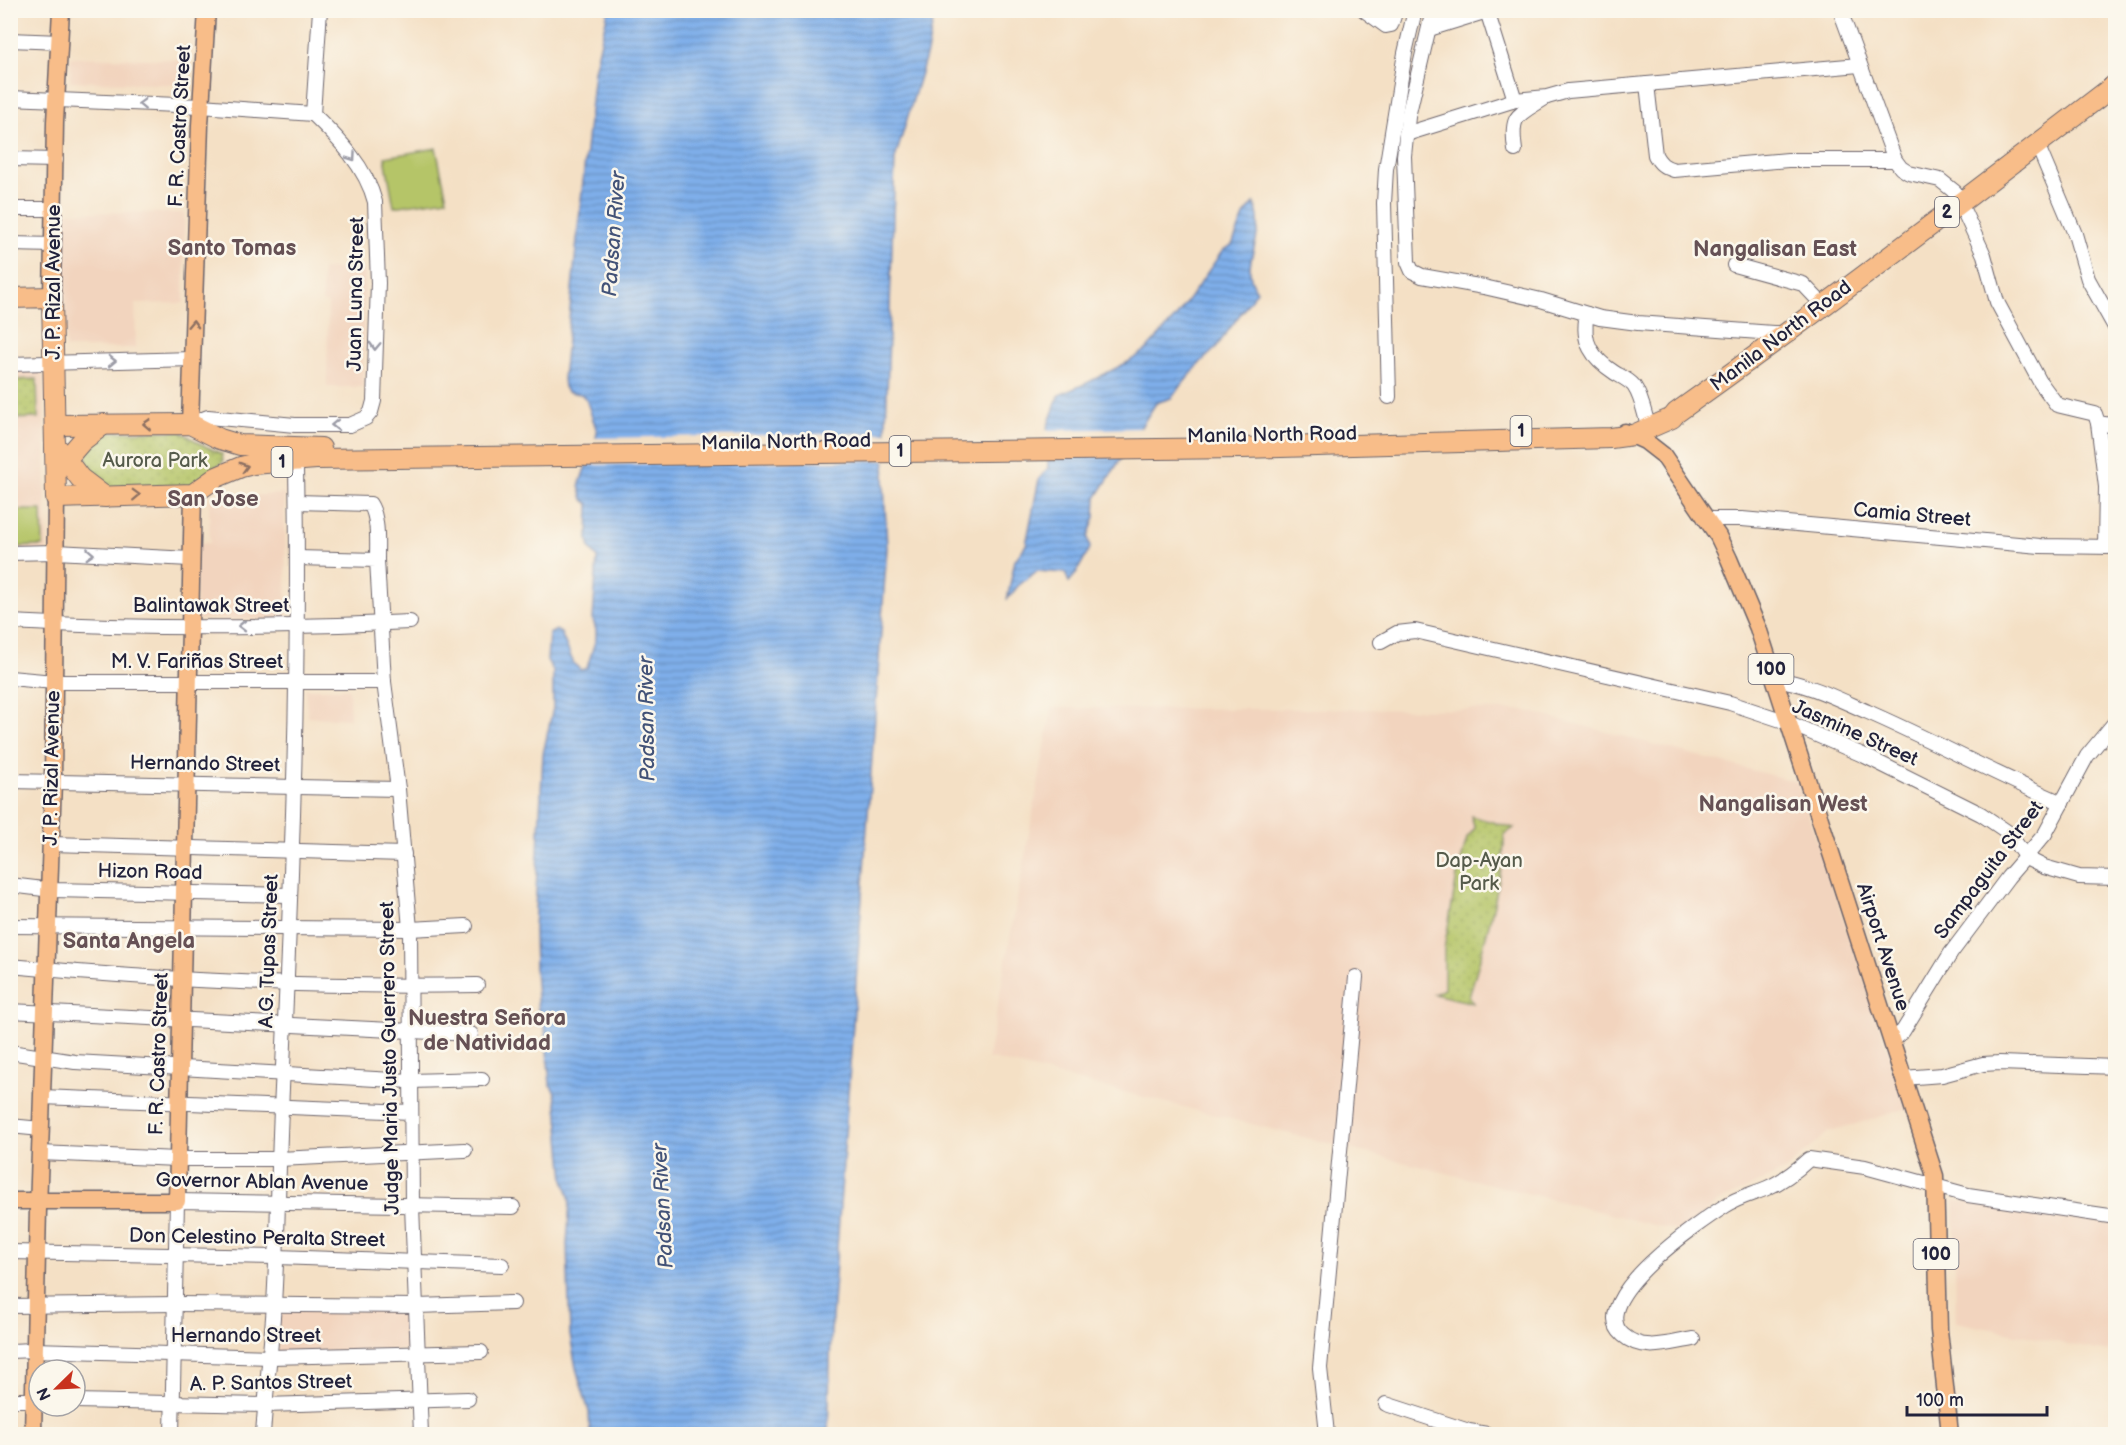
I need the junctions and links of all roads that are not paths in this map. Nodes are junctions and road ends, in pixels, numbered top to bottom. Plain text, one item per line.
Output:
1 (61, 10) edge
2 (207, 10) edge
3 (320, 10) edge
4 (1364, 10) edge
5 (1396, 10) edge
6 (1415, 10) edge
7 (1433, 10) edge
8 (1487, 10) edge
9 (1840, 10) edge
10 (1429, 29) junction
11 (10, 40) edge
12 (60, 42) junction
13 (1859, 65) junction
14 (1647, 84) junction
15 (2115, 84) edge
16 (1547, 97) junction
17 (10, 98) edge
18 (1515, 100) junction
19 (57, 102) junction
20 (201, 106) junction
21 (313, 114) junction
22 (1406, 134) junction
23 (2037, 144) junction
24 (1515, 150) dead end
25 (10, 159) edge
26 (56, 160) junction
27 (1895, 160) junction
28 (1959, 203) junction
29 (10, 209) edge
30 (54, 209) junction
31 (10, 244) edge
32 (54, 245) junction
33 (1734, 265) dead end
34 (52, 297) junction
35 (10, 298) edge
36 (1823, 305) junction
37 (1587, 314) junction
38 (2115, 329) edge
39 (1788, 333) junction
40 (192, 359) junction
41 (54, 362) junction
42 (10, 364) edge
43 (1389, 397) dead end
44 (2098, 423) junction
45 (105, 424) junction
46 (190, 424) junction
47 (55, 425) junction
48 (295, 425) junction
49 (1647, 425) junction
50 (2115, 426) edge
51 (296, 445) dead end
52 (380, 453) junction
53 (1660, 456) junction
54 (59, 458) junction
55 (296, 468) dead end
56 (193, 494) junction
57 (1688, 495) junction
58 (105, 496) junction
59 (56, 498) junction
60 (297, 502) junction
61 (1705, 519) junction
62 (2110, 547) edge
63 (56, 552) junction
64 (10, 553) edge
65 (297, 558) junction
66 (190, 559) junction
67 (377, 560) junction
68 (10, 622) edge
69 (410, 622) dead end
70 (379, 623) junction
71 (54, 624) junction
72 (188, 626) junction
73 (296, 626) junction
74 (1381, 642) dead end
75 (10, 678) edge
76 (1774, 678) junction
77 (187, 681) junction
78 (54, 682) junction
79 (297, 682) junction
80 (384, 682) junction
81 (2115, 721) edge
82 (1787, 722) junction
83 (10, 780) edge
84 (53, 781) junction
85 (186, 784) junction
86 (294, 786) junction
87 (398, 789) junction
88 (2062, 803) junction
89 (51, 844) junction
90 (185, 848) junction
91 (291, 852) junction
92 (404, 854) junction
93 (2026, 858) junction
94 (2115, 878) edge
95 (10, 885) edge
96 (49, 890) junction
97 (184, 892) junction
98 (290, 895) junction
99 (10, 926) edge
100 (48, 926) junction
101 (184, 926) junction
102 (466, 926) dead end
103 (289, 928) junction
104 (410, 928) junction
105 (10, 966) edge
106 (46, 969) junction
107 (1356, 977) dead end
108 (182, 980) junction
109 (287, 983) junction
110 (477, 985) dead end
111 (412, 986) junction
112 (10, 1011) edge
113 (44, 1014) junction
114 (181, 1021) junction
115 (286, 1026) junction
116 (412, 1032) junction
117 (471, 1034) dead end
118 (1892, 1041) junction
119 (10, 1052) edge
120 (44, 1058) junction
121 (179, 1066) junction
122 (2115, 1067) edge
123 (283, 1074) junction
124 (1904, 1078) junction
125 (482, 1079) dead end
126 (411, 1081) junction
127 (42, 1097) junction
128 (178, 1104) junction
129 (281, 1108) junction
130 (411, 1112) junction
131 (10, 1126) edge
132 (41, 1129) junction
133 (465, 1150) dead end
134 (40, 1153) junction
135 (412, 1153) junction
136 (177, 1159) junction
137 (279, 1160) junction
138 (1936, 1185) junction
139 (10, 1201) edge
140 (177, 1201) junction
141 (38, 1202) junction
142 (279, 1203) junction
143 (412, 1206) junction
144 (513, 1207) dead end
145 (2115, 1216) edge
146 (36, 1251) junction
147 (10, 1252) edge
148 (176, 1256) junction
149 (277, 1257) junction
150 (414, 1261) junction
151 (502, 1265) dead end
152 (175, 1304) junction
153 (513, 1304) dead end
154 (10, 1306) edge
155 (35, 1306) junction
156 (274, 1306) junction
157 (416, 1306) junction
158 (1693, 1339) dead end
159 (34, 1350) junction
160 (10, 1351) edge
161 (481, 1352) dead end
162 (418, 1353) junction
163 (174, 1355) junction
164 (34, 1358) edge
165 (270, 1358) junction
166 (420, 1399) junction
167 (468, 1399) dead end
168 (10, 1400) edge
169 (27, 1400) edge
170 (87, 1401) edge
171 (172, 1404) junction
172 (1386, 1404) dead end
173 (265, 1405) junction
174 (34, 1418) edge
175 (1328, 1431) edge
176 (1469, 1433) edge
177 (33, 1434) edge
178 (172, 1434) edge
179 (263, 1434) edge
180 (421, 1434) edge
181 (1487, 1434) edge
182 (1950, 1434) edge

1 - 12 main road, J. P. Rizal Avenue
2 - 20 main road, F. R. Castro Street
3 - 21 street
4 - 5 street
6 - 43 street
7 - 10 street
8 - 10 street
8 - 18 street
9 - 13 street
10 - 22 street
11 - 12 street
12 - 19 main road, J. P. Rizal Avenue
13 - 14 street
13 - 27 street
14 - 16 street
14 - 27 street
15 - 23 highway, Manila North Road / 2
16 - 18 street
16 - 24 street
17 - 19 street
18 - 22 street
20 -> 19 street
19 - 26 main road, J. P. Rizal Avenue
20 - 21 street
40 -> 20 main road, F. R. Castro Street
21 -> 48 street, Juan Luna Street
22 - 37 street
23 - 28 highway, Manila North Road / 2
23 - 38 street
25 - 26 street
26 - 30 main road, J. P. Rizal Avenue
27 - 28 street
28 - 36 highway, Manila North Road / 2
28 - 44 street
29 - 30 street
30 - 32 main road, J. P. Rizal Avenue
31 - 32 street
32 - 34 main road, J. P. Rizal Avenue
33 - 36 street
34 - 35 highway
34 - 41 highway, J. P. Rizal Avenue
36 - 39 highway, Manila North Road / 2
37 - 39 street
37 - 49 street
39 - 49 highway, Manila North Road / 2
41 -> 40 street
40 - 46 main road, F. R. Castro Street
41 - 42 street
41 - 47 highway, J. P. Rizal Avenue
44 - 50 street
44 - 62 street
46 -> 45 highway, Manila North Road / 1
45 - 47 highway, Manila North Road / 1
45 - 54 highway
46 - 48 street, Juan Luna Street
46 - 52 highway, Manila North Road / 1
47 - 54 highway, J. P. Rizal Avenue
48 - 51 street
49 - 52 highway, Manila North Road / 1
49 - 53 main road, Airport Avenue / 100
49 - 53 main road
56 -> 52 highway, Manila North Road / 1
53 - 57 main road, Airport Avenue / 100
53 - 57 main road, Airport Avenue / 100
54 - 58 highway
54 - 59 highway, J. P. Rizal Avenue
55 - 60 street, A.G. Tupas Street
58 -> 56 highway
56 - 66 main road, F. R. Castro Street
57 - 61 main road, Airport Avenue / 100
58 - 59 highway
59 - 63 main road, J. P. Rizal Avenue
60 - 65 street, A.G. Tupas Street
60 - 67 street
61 - 62 street, Camia Street
61 - 76 main road, Airport Avenue / 100
63 - 64 street
63 -> 66 street
63 - 71 main road, J. P. Rizal Avenue
65 - 67 street
65 - 73 street, A.G. Tupas Street
66 - 72 main road, F. R. Castro Street
67 - 70 street, Judge Maria Justo Guerrero Street
68 - 71 street, Balintawak Street
69 - 70 street, Balintawak Street
70 - 73 street, Balintawak Street
70 - 80 street, Judge Maria Justo Guerrero Street
71 - 72 street, Balintawak Street
71 - 78 main road, J. P. Rizal Avenue
73 -> 72 street, Balintawak Street
72 - 77 main road, F. R. Castro Street
73 - 79 street, A.G. Tupas Street
74 - 82 street, Jasmine Street
75 - 78 street, M. V. Fariñas Street
76 - 82 main road, Airport Avenue / 100
76 - 88 street
77 - 78 street, M. V. Fariñas Street
77 - 79 street, M. V. Fariñas Street
77 - 85 main road, F. R. Castro Street
78 - 84 main road, J. P. Rizal Avenue
79 - 80 street, M. V. Fariñas Street
79 - 86 street, A.G. Tupas Street
80 - 87 street, Judge Maria Justo Guerrero Street
81 - 88 street, Sampaguita Street
82 - 93 street, Jasmine Street
82 - 118 main road, Airport Avenue / 100
83 - 84 street, Hernando Street
84 - 85 street, Hernando Street
84 - 89 main road, J. P. Rizal Avenue
85 - 86 street, Hernando Street
85 - 90 main road, F. R. Castro Street
86 - 87 street, Hernando Street
86 - 91 street, A.G. Tupas Street
87 - 92 street, Judge Maria Justo Guerrero Street
88 - 93 street, Sampaguita Street
89 - 90 street
89 - 96 main road, J. P. Rizal Avenue
90 - 91 street
90 - 97 main road, F. R. Castro Street
91 - 92 street
91 - 98 street, A.G. Tupas Street
92 - 104 street, Judge Maria Justo Guerrero Street
93 - 94 street
93 - 118 street, Sampaguita Street
95 - 96 street, Hizon Road
96 - 97 street, Hizon Road
96 - 100 main road, J. P. Rizal Avenue
97 - 98 street, Hizon Road
97 - 101 main road, F. R. Castro Street
98 - 103 street, A.G. Tupas Street
99 - 100 street
100 - 101 street
100 - 106 main road, J. P. Rizal Avenue
101 - 103 street
101 - 108 main road, F. R. Castro Street
102 - 104 street
103 - 104 street
103 - 109 street, A.G. Tupas Street
104 - 111 street, Judge Maria Justo Guerrero Street
105 - 106 street
106 - 108 street
106 - 113 main road, J. P. Rizal Avenue
107 - 175 street
108 - 109 street
108 - 114 main road, F. R. Castro Street
109 - 111 street
109 - 115 street, A.G. Tupas Street
110 - 111 street
111 - 116 street, Judge Maria Justo Guerrero Street
112 - 113 street
113 - 114 street
113 - 120 main road, J. P. Rizal Avenue
114 - 115 street
114 - 121 main road, F. R. Castro Street
115 - 116 street
115 - 123 street, A.G. Tupas Street
116 - 117 street
116 - 126 street, Judge Maria Justo Guerrero Street
118 - 124 main road, Airport Avenue / 100
119 - 120 street
120 - 121 street
120 - 127 main road, J. P. Rizal Avenue
121 - 123 street
121 - 128 main road, F. R. Castro Street
122 - 124 street
123 - 126 street
123 - 129 street, A.G. Tupas Street
124 - 138 main road, Airport Avenue / 100
125 - 126 street
126 - 130 street, Judge Maria Justo Guerrero Street
127 - 128 street
127 - 132 main road, J. P. Rizal Avenue
128 - 129 street
128 - 136 main road, F. R. Castro Street
129 - 130 street
129 - 137 street, A.G. Tupas Street
130 - 135 street, Judge Maria Justo Guerrero Street
131 - 132 street
132 - 134 main road, J. P. Rizal Avenue
133 - 135 street
134 - 136 street
134 - 141 main road, J. P. Rizal Avenue
135 - 137 street
135 - 143 street, Judge Maria Justo Guerrero Street
136 - 137 street
136 - 140 main road, F. R. Castro Street
137 - 142 street, A.G. Tupas Street
138 - 145 street
138 - 158 street
138 - 182 main road, Airport Avenue / 100
139 - 141 main road, Governor Ablan Avenue
140 - 141 main road, Governor Ablan Avenue
140 - 142 street, Governor Ablan Avenue
140 - 148 street, F. R. Castro Street
141 - 146 main road, J. P. Rizal Avenue
142 - 143 street, Governor Ablan Avenue
142 - 149 street, A.G. Tupas Street
143 - 144 street, Governor Ablan Avenue
143 - 150 street, Judge Maria Justo Guerrero Street
146 - 147 street, Don Celestino Peralta Street
146 - 148 street, Don Celestino Peralta Street
146 - 155 main road, J. P. Rizal Avenue
148 - 149 street, Don Celestino Peralta Street
148 - 152 street, F. R. Castro Street
149 - 150 street, Don Celestino Peralta Street
149 - 156 street, A.G. Tupas Street
150 - 151 street, Don Celestino Peralta Street
150 - 157 street, Judge Maria Justo Guerrero Street
152 - 155 street
152 - 156 street
152 - 163 street, F. R. Castro Street
153 - 157 street
154 - 155 street
155 - 159 main road, J. P. Rizal Avenue
156 - 157 street
156 - 165 street, A.G. Tupas Street
157 - 162 street, Judge Maria Justo Guerrero Street
159 - 160 street, Hernando Street
159 - 163 street, Hernando Street
159 - 164 main road, J. P. Rizal Avenue
161 - 162 street, Hernando Street
162 - 165 street, Hernando Street
162 - 166 street, Judge Maria Justo Guerrero Street
163 - 165 street, Hernando Street
163 - 171 street, F. R. Castro Street
165 - 173 street, A.G. Tupas Street
166 - 167 street, A. P. Santos Street
166 - 173 street, A. P. Santos Street
166 - 180 street, Judge Maria Justo Guerrero Street
168 - 169 street
170 - 171 street, A. P. Santos Street
171 - 173 street, A. P. Santos Street
171 - 178 street, F. R. Castro Street
172 - 176 street
173 - 179 street, A.G. Tupas Street
174 - 177 main road, J. P. Rizal Avenue
176 - 181 street

